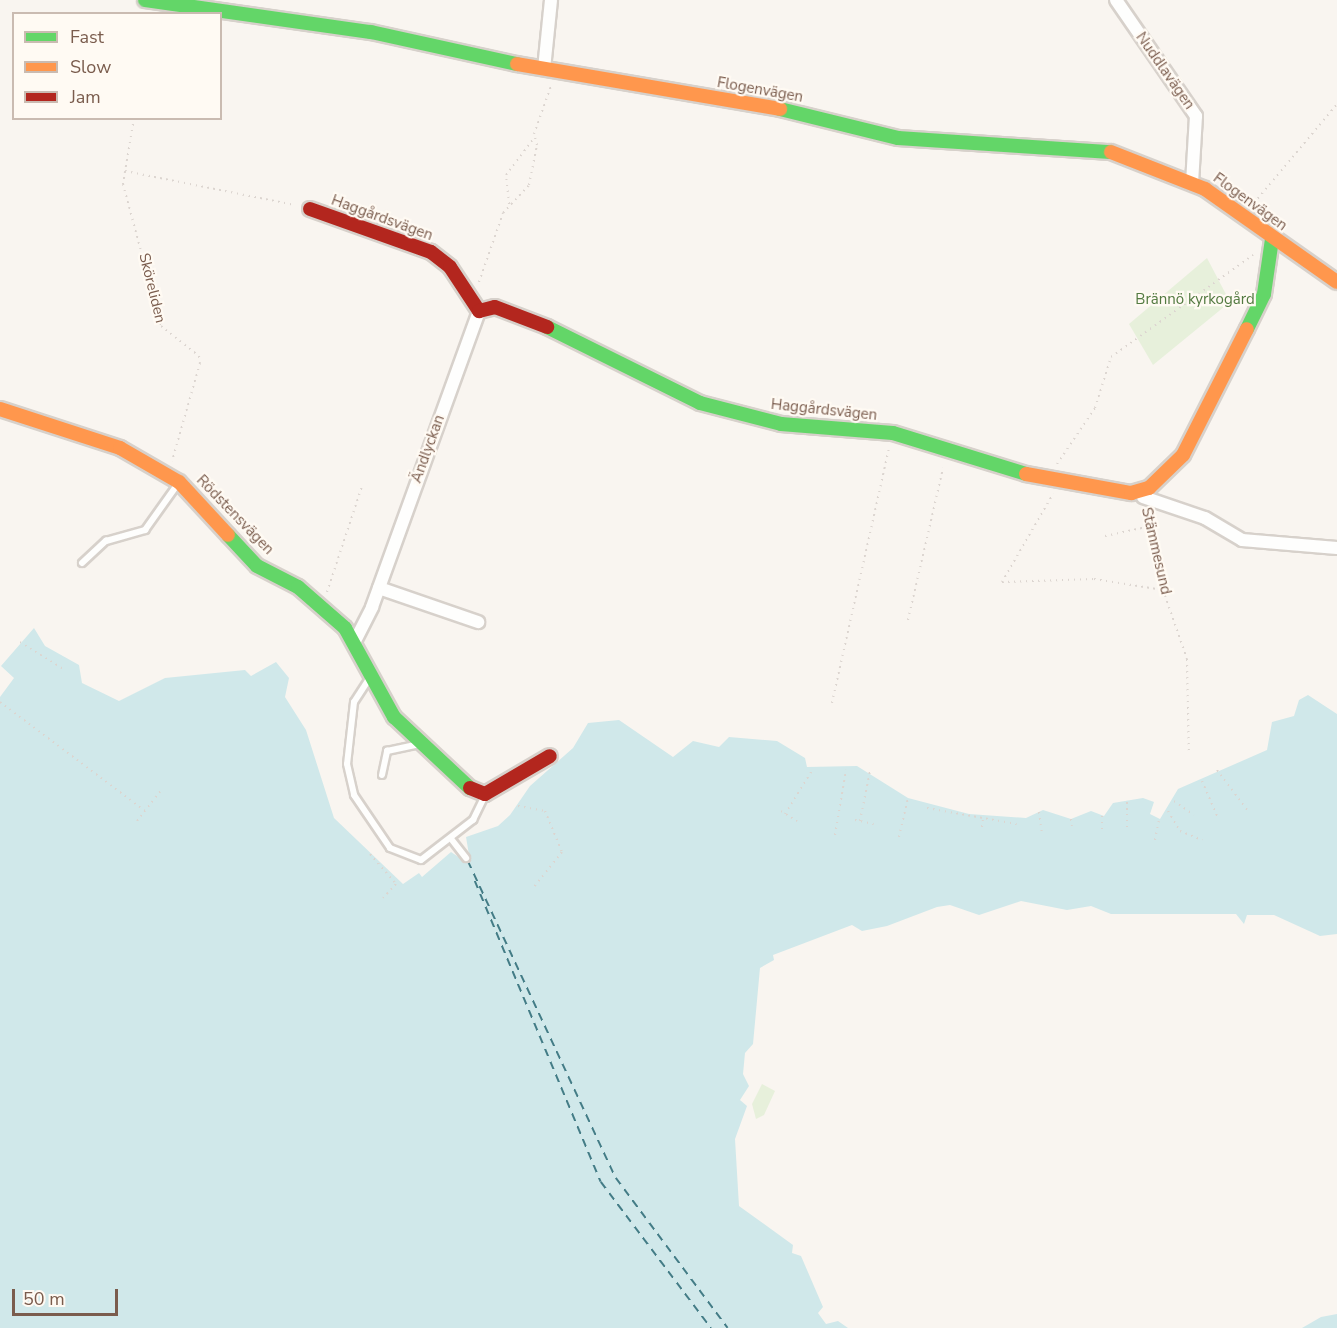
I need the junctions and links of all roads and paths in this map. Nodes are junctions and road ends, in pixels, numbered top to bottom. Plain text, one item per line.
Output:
1 (145, 0) edge
2 (551, 0) edge
3 (1116, 0) edge
4 (550, 71) junction
5 (1337, 104) edge
6 (134, 120) edge
7 (534, 138) junction
8 (124, 171) junction
9 (1192, 183) junction
10 (509, 204) junction
11 (310, 209) joint
12 (1241, 217) junction
13 (1269, 245) junction
14 (1337, 282) edge
15 (476, 305) junction
16 (0, 409) edge
17 (892, 433) junction
18 (948, 451) junction
19 (173, 477) junction
20 (1057, 482) junction
21 (362, 486) dead end
22 (1143, 497) joint
23 (1151, 526) junction
24 (1105, 536) dead end
25 (1337, 548) edge
26 (82, 563) dead end
27 (379, 588) junction
28 (1163, 590) junction
29 (322, 606) junction
30 (908, 620) dead end
31 (478, 622) dead end
32 (355, 641) junction
33 (20, 642) dead end
34 (64, 670) dead end
35 (370, 678) junction
36 (0, 702) edge
37 (832, 703) dead end
38 (420, 745) junction
39 (1189, 751) dead end
40 (550, 756) dead end
41 (813, 769) dead end
42 (846, 770) dead end
43 (1217, 770) dead end
44 (870, 771) dead end
45 (382, 774) dead end
46 (1202, 781) dead end
47 (161, 790) dead end
48 (485, 794) junction
49 (908, 798) dead end
50 (1174, 801) dead end
51 (1127, 802) dead end
52 (518, 806) dead end
53 (927, 808) dead end
54 (145, 811) junction
55 (781, 811) dead end
56 (1168, 811) dead end
57 (1248, 811) dead end
58 (1039, 812) dead end
59 (785, 814) junction
60 (1101, 816) dead end
61 (1194, 816) dead end
62 (1218, 818) dead end
63 (983, 819) junction
64 (1071, 819) dead end
65 (1159, 819) dead end
66 (855, 820) dead end
67 (797, 821) dead end
68 (860, 821) junction
69 (137, 822) dead end
70 (874, 824) dead end
71 (1017, 824) dead end
72 (1072, 826) dead end
73 (982, 827) dead end
74 (1102, 829) dead end
75 (1127, 831) dead end
76 (1042, 833) dead end
77 (835, 835) dead end
78 (899, 837) dead end
79 (452, 840) junction
80 (1155, 840) dead end
81 (1202, 840) dead end
82 (370, 854) dead end
83 (466, 858) dead end
84 (533, 888) dead end
85 (383, 898) dead end

1 - 4 street, Flogenvägen
2 - 4 street
3 - 9 street, Nuddlavägen
4 - 7 path
4 - 9 street, Flogenvägen
5 - 12 path
6 - 8 path, Sköreliden
7 - 10 path
7 - 10 path
8 - 11 path, Haggårdsvägen
8 - 19 path, Sköreliden
9 - 12 street, Flogenvägen
10 - 15 path
11 - 15 street, Haggårdsvägen
12 - 13 street, Flogenvägen
13 - 14 street, Flogenvägen
13 - 20 path
13 - 20 street, Haggårdsvägen
15 - 17 street, Haggårdsvägen
15 - 27 street, Ändlyckan
16 - 19 street, Rödstensvägen
17 - 18 street, Haggårdsvägen
17 - 37 path
18 - 20 street, Haggårdsvägen
18 - 30 path
19 - 26 lane, Rödstensvägen
19 - 29 street, Rödstensvägen
20 - 28 path
21 - 29 path
22 - 23 path, Stämmesund
22 - 25 street
23 - 24 path
23 - 28 path, Stämmesund
27 - 31 street
27 - 32 street, Ändlyckan
28 - 39 path, Stämmesund
29 - 32 street, Rödstensvägen
32 - 35 street, Rödstensvägen
33 - 34 path
35 - 38 street, Rödstensvägen
35 - 79 lane
36 - 54 path
38 - 45 lane
38 - 48 street, Rödstensvägen
40 - 48 street
41 - 59 path
42 - 77 path
43 - 57 path
44 - 68 path
46 - 62 path
47 - 54 path
48 - 79 lane
49 - 78 path
50 - 61 path
51 - 75 path
52 - 84 path
53 - 63 path
54 - 69 path
55 - 59 path
56 - 81 path
58 - 76 path
59 - 67 path
60 - 74 path
63 - 71 path
63 - 73 path
64 - 72 path
65 - 80 path
66 - 68 path
68 - 70 path
79 - 83 lane
82 - 85 path

